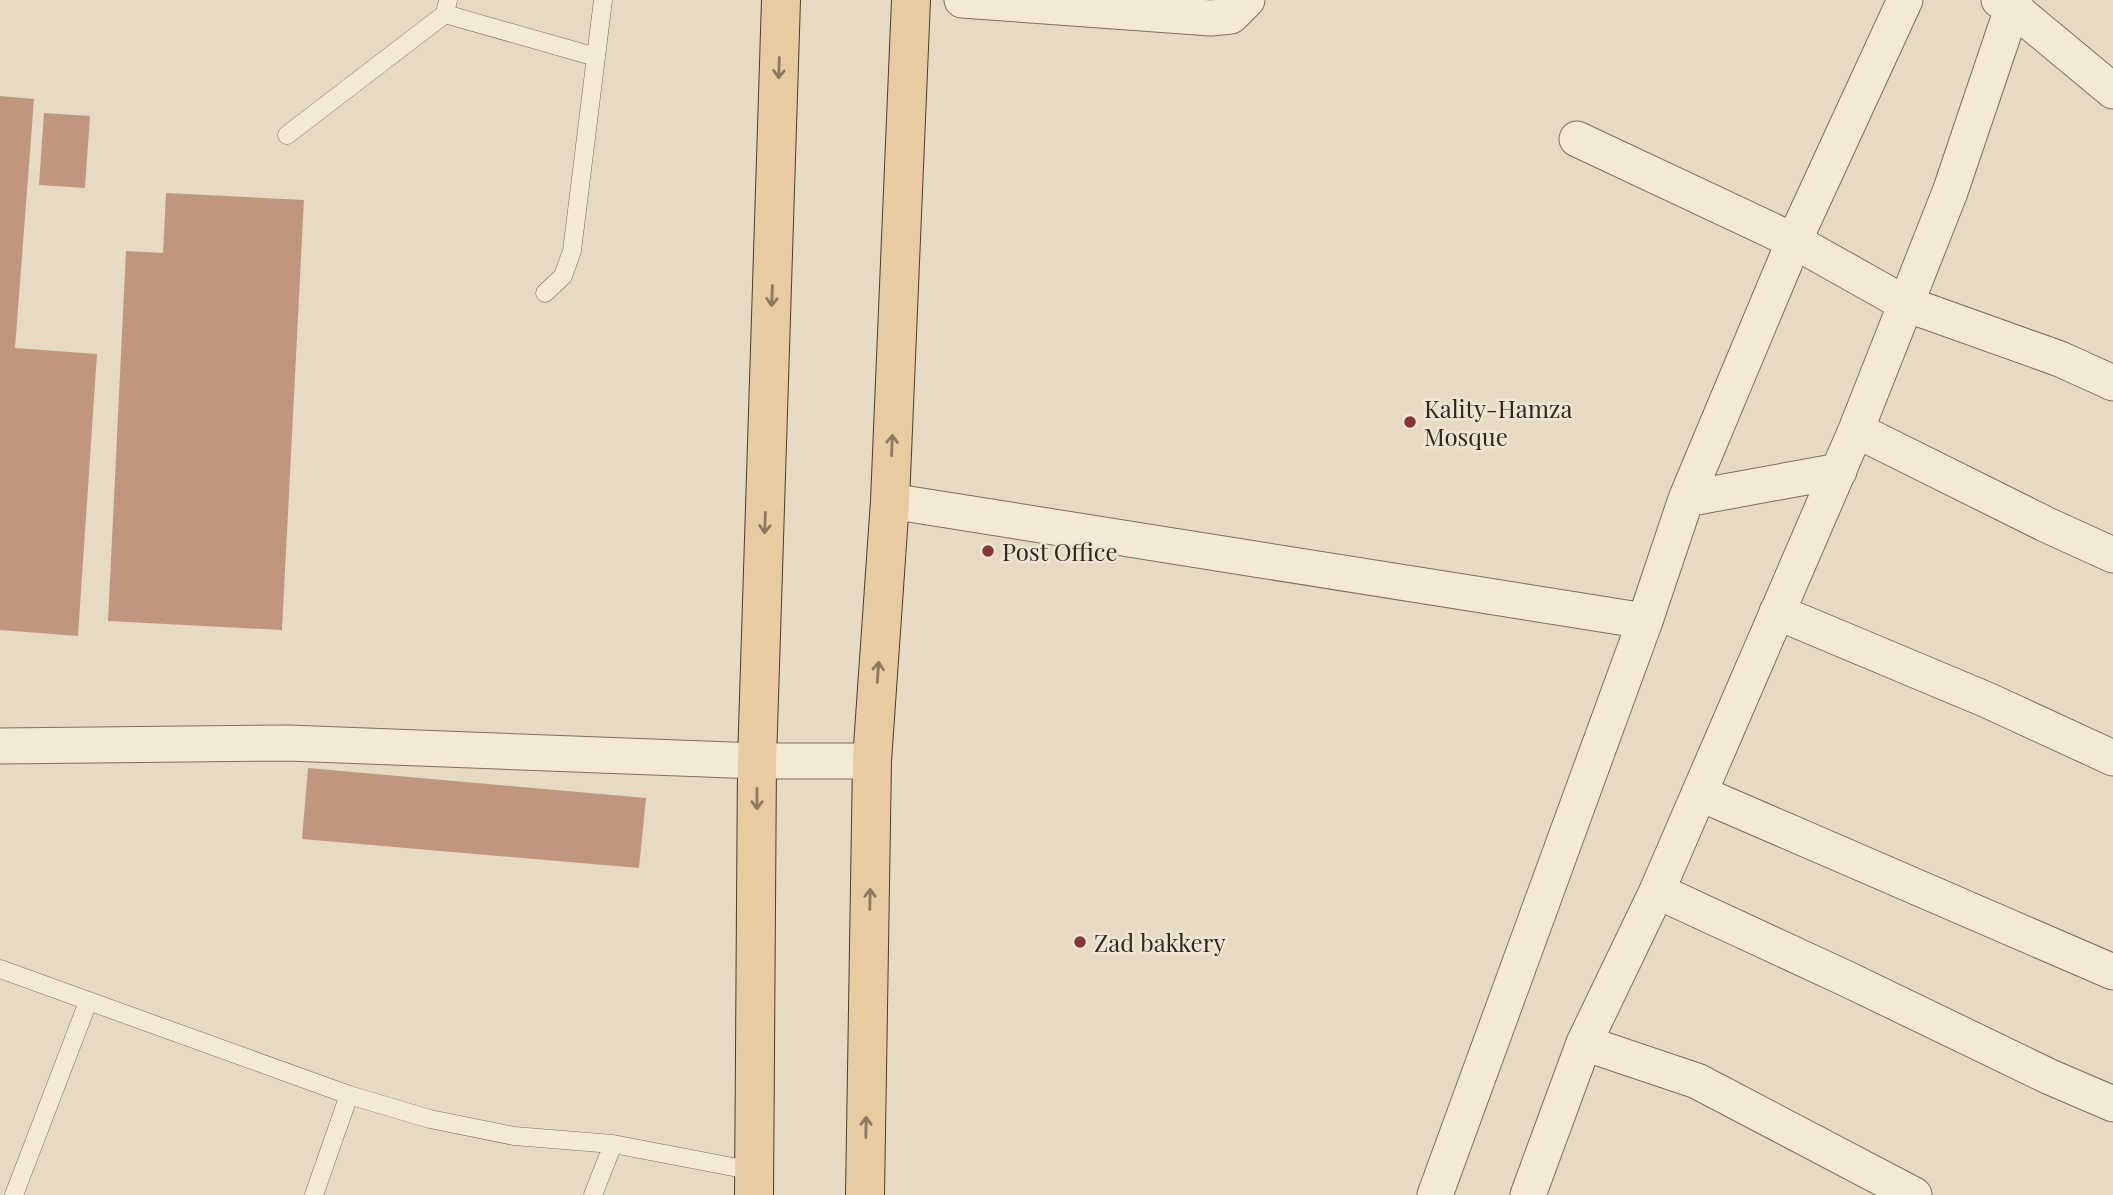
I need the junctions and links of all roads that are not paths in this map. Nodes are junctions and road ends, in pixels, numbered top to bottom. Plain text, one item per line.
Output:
1 (603, 0) edge
2 (781, 0) edge
3 (911, 0) edge
4 (962, 0) edge
5 (1247, 0) edge
6 (1905, 0) edge
7 (2009, 3) edge
8 (447, 7) edge
9 (596, 57) junction
10 (2113, 91) edge
11 (287, 135) dead end
12 (1577, 139) dead end
13 (1794, 240) junction
14 (545, 293) dead end
15 (1906, 304) junction
16 (2113, 383) edge
17 (1856, 430) junction
18 (1839, 471) junction
19 (1686, 499) junction
20 (890, 501) junction
21 (2113, 555) edge
22 (1777, 612) junction
23 (1645, 621) junction
24 (0, 746) edge
25 (2113, 758) edge
26 (757, 761) junction
27 (872, 761) junction
28 (1699, 793) junction
29 (1657, 891) junction
30 (0, 969) edge
31 (2113, 972) edge
32 (88, 1002) junction
33 (1584, 1043) junction
34 (349, 1095) junction
35 (2113, 1104) edge
36 (613, 1143) junction
37 (754, 1183) edge
38 (13, 1195) edge
39 (314, 1195) edge
40 (593, 1195) edge
41 (865, 1195) edge
42 (1435, 1195) edge
43 (1528, 1195) edge
44 (1914, 1195) edge

1 - 9 lane
2 -> 26 main road
20 -> 3 main road
4 - 5 street
6 - 13 street
7 - 10 street
7 - 15 street
8 - 9 lane
8 - 11 lane
9 - 14 lane
12 - 13 street
13 - 15 street
13 - 19 street
15 - 16 street
15 - 17 street
17 - 18 street
17 - 21 street
18 - 19 street
18 - 22 street
19 - 23 street
20 - 23 street
27 -> 20 main road
22 - 25 street
22 - 28 street
23 - 42 street
24 - 26 street
26 - 27 street
26 -> 37 main road
41 -> 27 main road
28 - 29 street
28 - 31 street
29 - 33 street
29 - 35 street
30 - 32 lane
32 - 34 lane
32 - 38 lane
33 - 43 street
33 - 44 street
34 - 36 lane
34 - 39 lane
36 - 37 lane
36 - 40 lane

